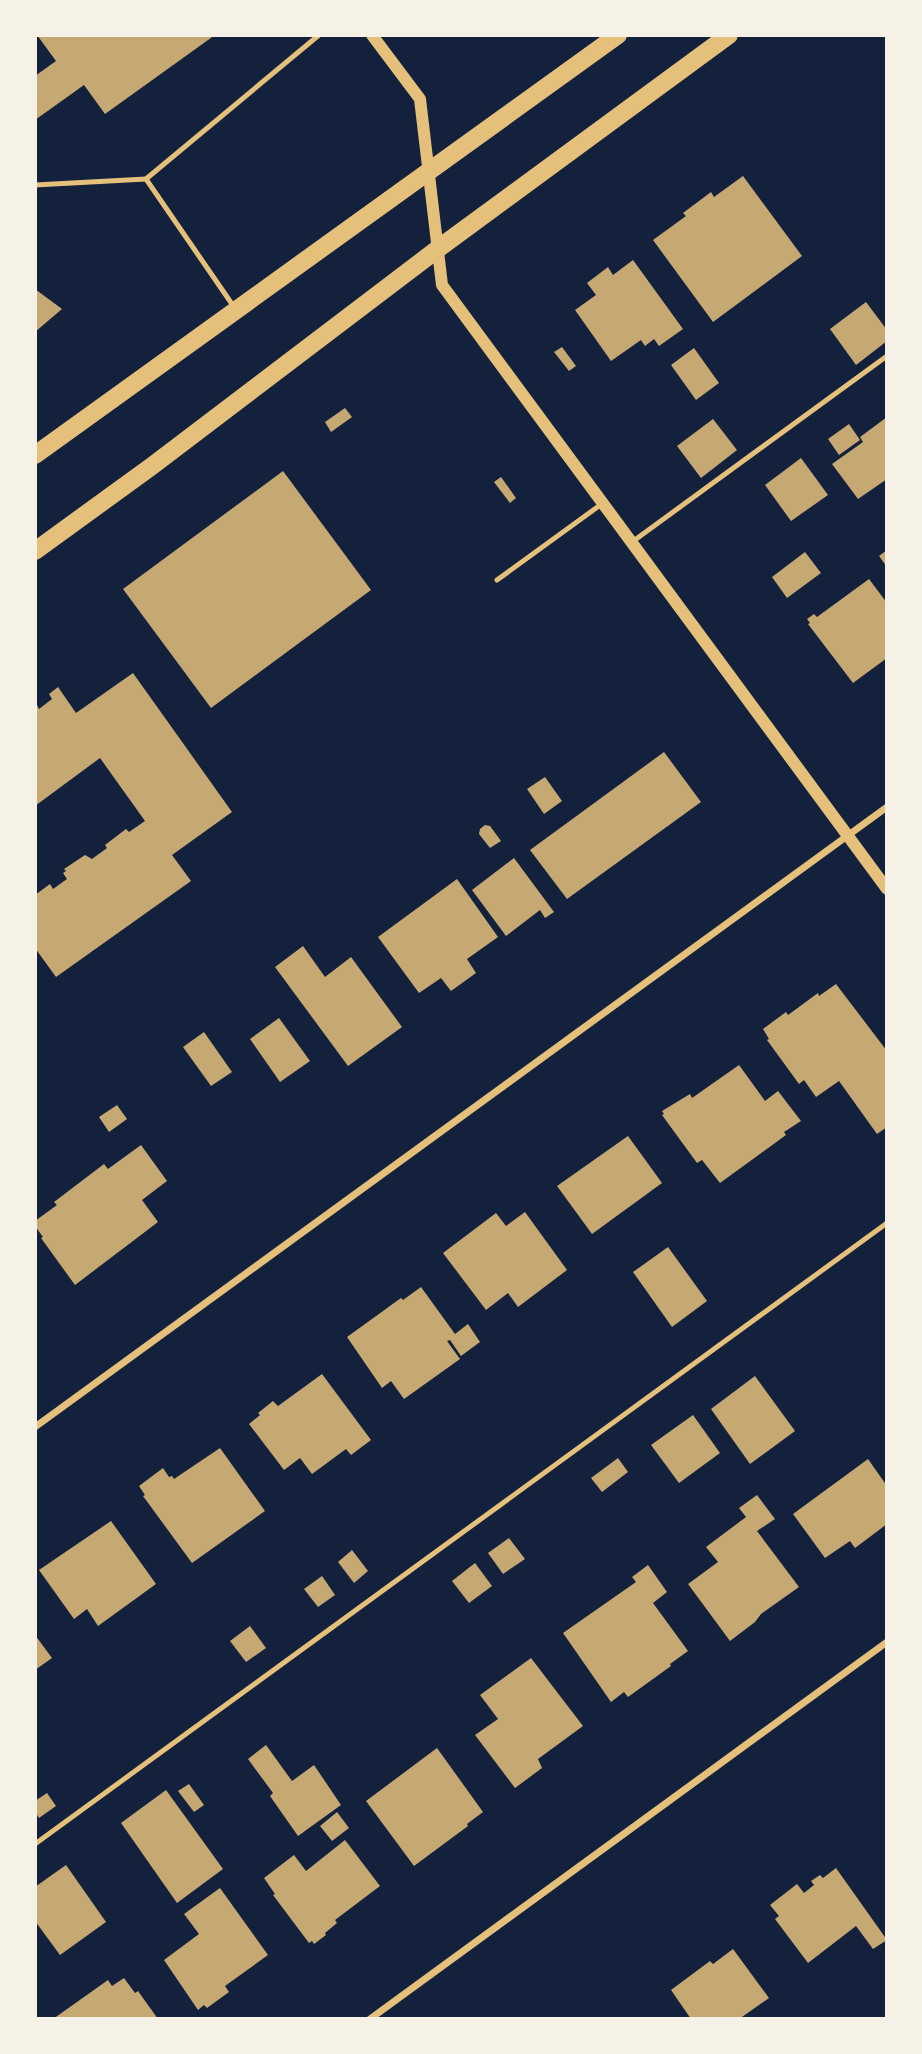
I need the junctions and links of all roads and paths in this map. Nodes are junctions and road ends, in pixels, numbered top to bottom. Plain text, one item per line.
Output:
1 (320, 35) edge
2 (372, 35) edge
3 (618, 35) edge
4 (729, 35) edge
5 (430, 171) junction
6 (146, 179) junction
7 (35, 185) edge
8 (439, 248) junction
9 (236, 310) junction
10 (887, 356) edge
11 (35, 456) edge
12 (603, 503) junction
13 (631, 542) junction
14 (35, 551) edge
15 (497, 580) dead end
16 (887, 807) edge
17 (848, 836) junction
18 (887, 890) edge
19 (887, 1223) edge
20 (35, 1427) edge
21 (887, 1642) edge
22 (35, 1844) edge
23 (370, 2019) edge

1 - 6 lane
2 - 5 street
3 - 5 main road
4 - 8 main road
5 - 8 street
5 - 9 main road
6 - 7 lane
6 - 9 lane
8 - 12 street
8 - 14 main road
9 - 11 main road
10 - 13 lane
12 - 13 street
12 - 15 lane
13 - 17 street
16 - 17 street
17 - 18 street
17 - 20 street
19 - 22 lane
21 - 23 street

